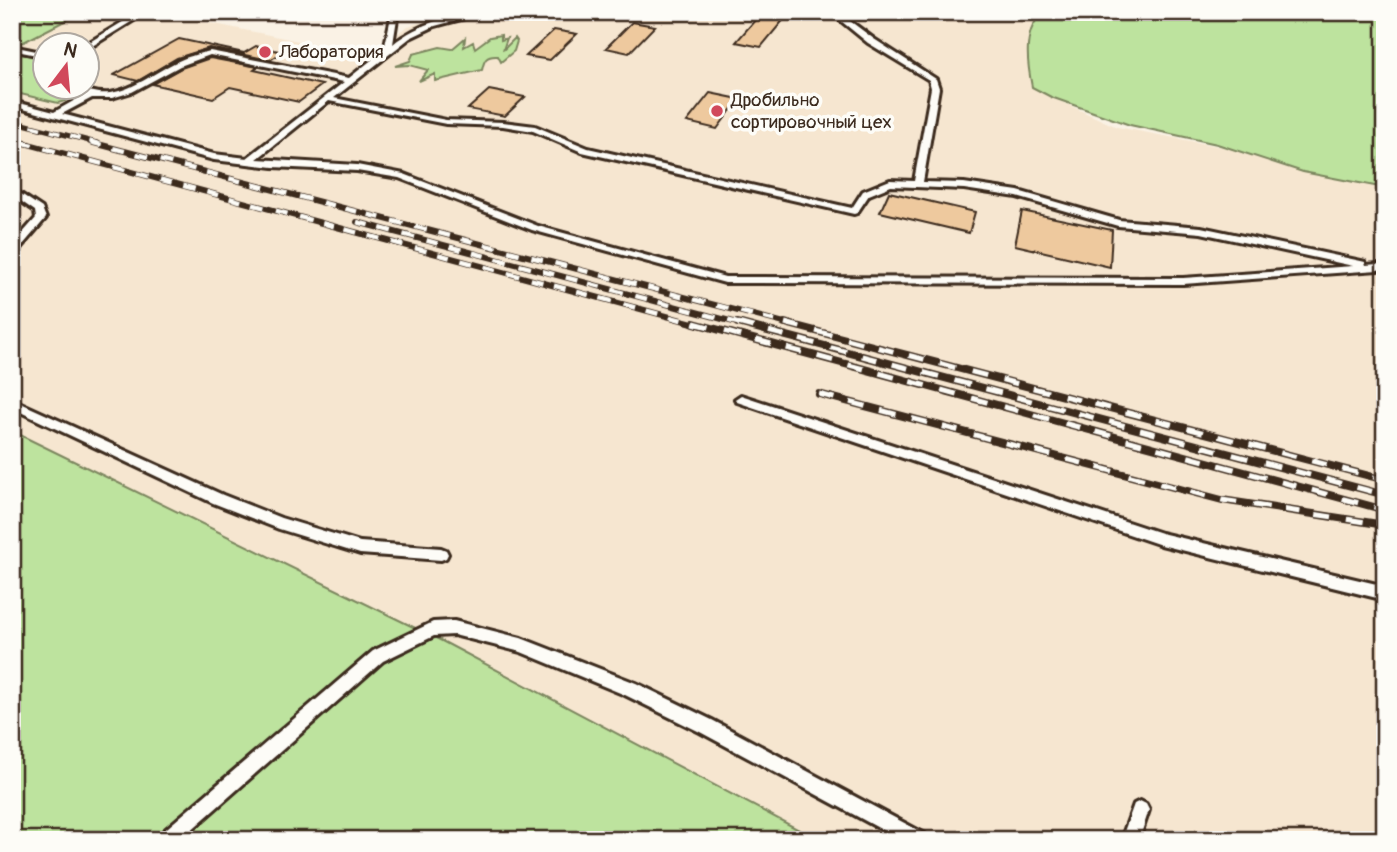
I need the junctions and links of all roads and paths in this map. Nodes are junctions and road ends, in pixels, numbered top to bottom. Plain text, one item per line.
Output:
1 (130, 12) edge
2 (144, 12) edge
3 (395, 12) edge
4 (484, 12) edge
5 (575, 12) edge
6 (612, 12) edge
7 (833, 12) edge
8 (93, 32) edge
9 (102, 37) edge
10 (12, 48) edge
11 (388, 50) junction
12 (32, 52) edge
13 (351, 81) junction
14 (102, 96) edge
15 (329, 99) junction
16 (78, 102) edge
17 (12, 103) edge
18 (54, 115) junction
19 (248, 162) junction
20 (918, 183) junction
21 (12, 191) edge
22 (12, 251) edge
23 (1381, 268) edge
24 (741, 399) dead end
25 (12, 403) edge
26 (441, 554) dead end
27 (1385, 593) edge
28 (1140, 810) dead end
29 (166, 840) edge
30 (919, 840) edge
31 (1129, 840) edge

1 - 8 lane
2 - 9 lane
3 - 11 lane
4 - 11 lane
5 - 6 lane
7 - 20 lane
10 - 12 lane
11 - 13 lane
13 - 14 lane
13 - 15 lane
15 - 19 lane
15 - 20 lane
16 - 18 lane
17 - 18 lane
18 - 19 lane
19 - 23 lane
20 - 23 lane
21 - 22 lane
24 - 27 lane
25 - 26 lane
28 - 31 lane
29 - 30 lane

